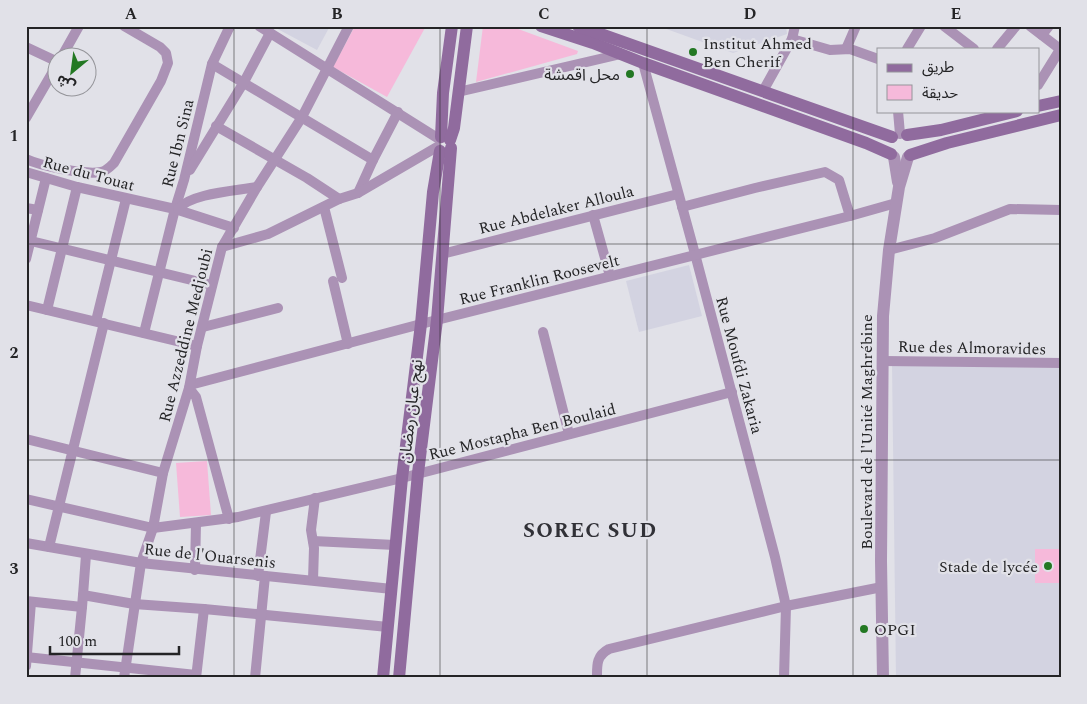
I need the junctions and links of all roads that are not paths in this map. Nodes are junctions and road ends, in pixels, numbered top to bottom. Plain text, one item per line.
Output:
1 (79, 26) edge
2 (124, 26) edge
3 (230, 26) edge
4 (259, 26) edge
5 (349, 26) edge
6 (452, 26) edge
7 (467, 26) edge
8 (541, 26) edge
9 (578, 26) edge
10 (795, 26) edge
11 (856, 26) edge
12 (921, 26) edge
13 (1016, 26) edge
14 (1030, 26) edge
15 (1049, 26) edge
16 (949, 28) edge
17 (270, 33) junction
18 (1042, 35) junction
19 (792, 39) junction
20 (26, 47) edge
21 (67, 48) edge
22 (908, 48) edge
23 (973, 48) edge
24 (998, 48) edge
25 (846, 50) junction
26 (1060, 53) edge
27 (621, 54) junction
28 (667, 57) junction
29 (48, 58) edge
30 (877, 58) edge
31 (643, 63) junction
32 (212, 64) junction
33 (327, 69) junction
34 (661, 70) junction
35 (48, 80) edge
36 (244, 82) junction
37 (1040, 82) edge
38 (763, 91) junction
39 (458, 92) junction
40 (1061, 101) edge
41 (1041, 102) edge
42 (398, 112) junction
43 (898, 112) edge
44 (1013, 112) edge
45 (1061, 115) edge
46 (302, 116) junction
47 (26, 118) edge
48 (216, 126) junction
49 (900, 135) junction
50 (443, 144) junction
51 (892, 155) junction
52 (909, 156) junction
53 (26, 158) edge
54 (276, 160) junction
55 (373, 160) junction
56 (26, 172) edge
57 (46, 178) junction
58 (184, 180) junction
59 (77, 187) junction
60 (257, 187) junction
61 (899, 187) junction
62 (358, 193) junction
63 (678, 194) junction
64 (126, 199) junction
65 (339, 199) junction
66 (896, 203) junction
67 (324, 207) junction
68 (682, 207) junction
69 (26, 208) edge
70 (176, 209) junction
71 (38, 210) junction
72 (1061, 210) edge
73 (593, 215) junction
74 (850, 216) junction
75 (234, 228) junction
76 (31, 241) junction
77 (222, 247) junction
78 (62, 248) junction
79 (889, 250) junction
80 (442, 254) junction
81 (696, 254) junction
82 (26, 259) edge
83 (112, 261) junction
84 (160, 273) junction
85 (610, 276) junction
86 (212, 285) junction
87 (26, 305) edge
88 (278, 308) dead end
89 (47, 310) junction
90 (437, 320) junction
91 (100, 322) junction
92 (421, 324) junction
93 (203, 327) junction
94 (543, 332) dead end
95 (144, 333) junction
96 (348, 344) junction
97 (198, 346) junction
98 (883, 361) junction
99 (1061, 363) edge
100 (190, 387) junction
101 (732, 392) junction
102 (569, 434) junction
103 (26, 439) edge
104 (74, 450) junction
105 (164, 473) junction
106 (418, 473) junction
107 (402, 478) junction
108 (315, 498) junction
109 (26, 499) edge
110 (60, 506) junction
111 (266, 512) junction
112 (229, 519) junction
113 (196, 523) junction
114 (153, 528) junction
115 (313, 541) junction
116 (26, 543) edge
117 (395, 545) junction
118 (49, 547) junction
119 (86, 554) junction
120 (141, 563) junction
121 (195, 570) junction
122 (262, 576) junction
123 (313, 580) junction
124 (882, 587) junction
125 (392, 589) junction
126 (83, 596) junction
127 (29, 601) edge
128 (134, 604) junction
129 (786, 606) junction
130 (82, 607) junction
131 (204, 608) junction
132 (261, 614) junction
133 (388, 627) junction
134 (27, 660) edge
135 (76, 661) junction
136 (124, 673) edge
137 (196, 676) edge
138 (75, 678) edge
139 (255, 678) edge
140 (383, 678) edge
141 (399, 678) edge
142 (597, 678) edge
143 (784, 678) edge
144 (883, 678) edge

1 - 21 street
2 - 53 street
3 - 32 street, Rue Ibn Sina
4 - 17 street
5 - 33 street, Rue Azzeddine Medjoubi
6 - 50 main road, نهج عبان رمضان
7 - 39 main road, نهج عبان رمضان
8 - 27 main road
9 - 28 main road
10 - 19 street
11 - 25 street
12 - 22 street
13 - 24 street
14 - 18 street
15 - 18 street
16 - 23 street
17 - 33 street
17 - 36 street
18 - 26 street
19 - 25 street
19 - 38 street
20 - 29 street
25 - 30 street
26 - 37 street
27 - 31 main road
27 - 39 street
28 - 34 main road
28 - 38 main road
31 - 34 main road
31 - 63 street, Rue Moufdi Zakaria
32 - 36 street
32 - 58 street, Rue Ibn Sina
33 - 42 street
33 - 46 street, Rue Azzeddine Medjoubi
34 - 51 main road
35 - 47 street
36 - 46 street
36 - 48 street
38 - 49 main road
39 - 50 main road, نهج عبان رمضان
40 - 41 main road
42 - 50 street
42 - 55 street
43 - 49 street
44 - 49 main road
45 - 52 main road
46 - 54 street, Rue Azzeddine Medjoubi
46 - 55 street
48 - 54 street
48 - 58 street
49 - 51 main road
49 - 52 main road
50 - 62 street
50 - 80 main road, نهج عبان رمضان
50 - 92 main road, نهج عبان رمضان
51 - 52 main road
51 - 61 street, Boulevard de l'Unité Maghrébine
52 - 61 street, Boulevard de l'Unité Maghrébine
54 - 60 street, Rue Azzeddine Medjoubi
54 - 65 street
55 - 62 street
56 - 57 street, Rue du Touat
57 - 59 street, Rue du Touat
57 - 71 street
58 - 70 street, Rue Ibn Sina
59 - 64 street, Rue du Touat
59 - 78 street
60 - 70 street
60 - 75 street, Rue Azzeddine Medjoubi
61 - 66 street, Boulevard de l'Unité Maghrébine
62 - 65 street
63 - 68 street, Rue Moufdi Zakaria
63 - 73 street, Rue Abdelaker Alloula
64 - 70 street, Rue du Touat
64 - 83 street
65 - 67 street
66 - 74 street, Rue Franklin Roosevelt
66 - 79 street, Boulevard de l'Unité Maghrébine
67 - 77 street
67 - 96 street
68 - 74 street
68 - 81 street, Rue Moufdi Zakaria
69 - 71 street
70 - 75 street, Rue Ibn Sina
70 - 84 street
71 - 76 street
72 - 79 street
73 - 80 street, Rue Abdelaker Alloula
73 - 85 street
74 - 81 street, Rue Franklin Roosevelt
75 - 77 street, Rue Azzeddine Medjoubi
76 - 78 street
76 - 82 street
77 - 86 street, Rue Azzeddine Medjoubi
78 - 83 street
78 - 89 street
79 - 98 street, Boulevard de l'Unité Maghrébine
80 - 90 main road, نهج عبان رمضان
81 - 85 street, Rue Franklin Roosevelt
81 - 101 street, Rue Moufdi Zakaria
83 - 84 street
83 - 91 street
84 - 86 street
84 - 95 street
85 - 90 street, Rue Franklin Roosevelt
86 - 93 street, Rue Azzeddine Medjoubi
87 - 89 street
88 - 93 street
89 - 91 street
90 - 92 street, Rue Franklin Roosevelt
90 - 106 main road, نهج عبان رمضان
91 - 95 street
91 - 104 street
92 - 96 street, Rue Franklin Roosevelt
92 - 107 main road, نهج عبان رمضان
93 - 97 street, Rue Azzeddine Medjoubi
94 - 102 street
95 - 97 street
96 - 100 street, Rue Franklin Roosevelt
97 - 100 street, Rue Azzeddine Medjoubi
98 - 99 street, Rue des Almoravides
98 - 124 street, Boulevard de l'Unité Maghrébine
100 - 105 street, Rue Azzeddine Medjoubi
100 - 112 street
101 - 102 street, Rue Mostapha Ben Boulaid
101 - 129 street, Rue Moufdi Zakaria
102 - 106 street, Rue Mostapha Ben Boulaid
103 - 104 street
104 - 105 street
104 - 110 street
105 - 114 street, Rue Azzeddine Medjoubi
106 - 107 street, Rue Mostapha Ben Boulaid
106 - 141 main road, نهج عبان رمضان
107 - 108 street, Rue Mostapha Ben Boulaid
107 - 117 main road, نهج عبان رمضان
108 - 111 street, Rue Mostapha Ben Boulaid
108 - 115 street
109 - 110 street, Rue Mostapha Ben Boulaid
110 - 114 street, Rue Mostapha Ben Boulaid
110 - 118 street
111 - 112 street, Rue Mostapha Ben Boulaid
111 - 122 street
112 - 113 street, Rue Mostapha Ben Boulaid
113 - 114 street, Rue Mostapha Ben Boulaid
113 - 121 street
114 - 120 street, Rue Azzeddine Medjoubi
115 - 117 street
115 - 123 street
116 - 118 street, Rue de l'Ouarsenis
117 - 125 main road, نهج عبان رمضان
118 - 119 street, Rue de l'Ouarsenis
119 - 120 street, Rue de l'Ouarsenis
119 - 126 street
120 - 121 street, Rue de l'Ouarsenis
120 - 128 street, Rue Azzeddine Medjoubi
121 - 122 street, Rue de l'Ouarsenis
122 - 123 street, Rue de l'Ouarsenis
122 - 132 street
123 - 125 street, Rue de l'Ouarsenis
124 - 129 street
124 - 144 street, Boulevard de l'Unité Maghrébine
125 - 133 main road, نهج عبان رمضان
126 - 128 street
126 - 130 street
127 - 130 street
127 - 134 street
128 - 131 street
128 - 136 street, Rue Azzeddine Medjoubi
129 - 142 street
129 - 143 street, Rue Moufdi Zakaria
130 - 135 street
131 - 132 street
131 - 137 street
132 - 133 street
132 - 139 street
133 - 140 main road, نهج عبان رمضان
134 - 135 street
135 - 136 street
135 - 138 street
136 - 137 street

